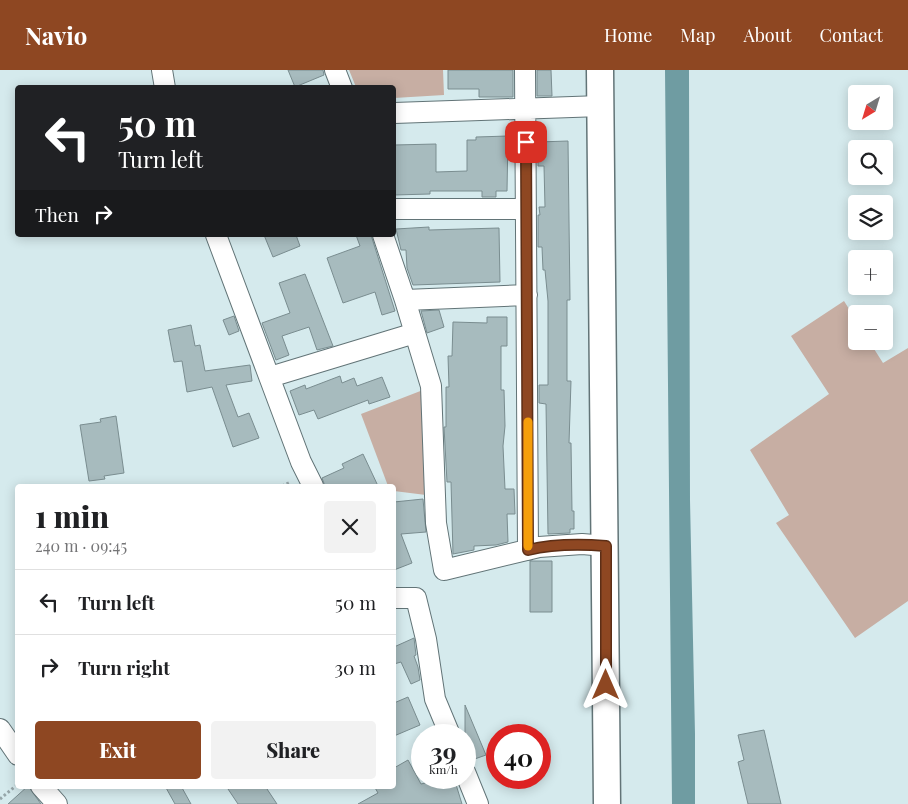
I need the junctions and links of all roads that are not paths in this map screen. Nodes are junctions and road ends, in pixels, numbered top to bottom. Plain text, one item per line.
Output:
1 (162, 70) edge
2 (335, 70) edge
3 (525, 70) edge
4 (600, 70) edge
5 (164, 85) edge
6 (341, 85) edge
7 (601, 106) junction
8 (526, 109) junction
9 (396, 113) edge
10 (396, 209) edge
11 (526, 209) junction
12 (217, 237) edge
13 (384, 237) edge
14 (527, 295) junction
15 (405, 300) junction
16 (415, 333) junction
17 (270, 377) junction
18 (312, 484) edge
19 (606, 546) junction
20 (528, 550) junction
21 (396, 598) edge
22 (446, 724) edge
23 (0, 729) edge
24 (15, 751) edge
25 (44, 789) edge
26 (472, 789) edge
27 (57, 804) edge
28 (478, 804) edge
29 (607, 804) edge

1 - 5 street
2 - 6 street
3 - 8 street
4 - 7 street
7 - 8 street
7 - 19 street
8 - 9 street
8 - 11 street
10 - 11 street
11 - 14 street
12 - 17 street
13 - 15 street
14 - 15 street
14 - 20 street
15 - 16 street
16 - 17 street
16 - 20 street
17 - 18 street
19 - 20 street
19 - 29 street
21 - 22 street
23 - 24 street
25 - 27 street
26 - 28 street

